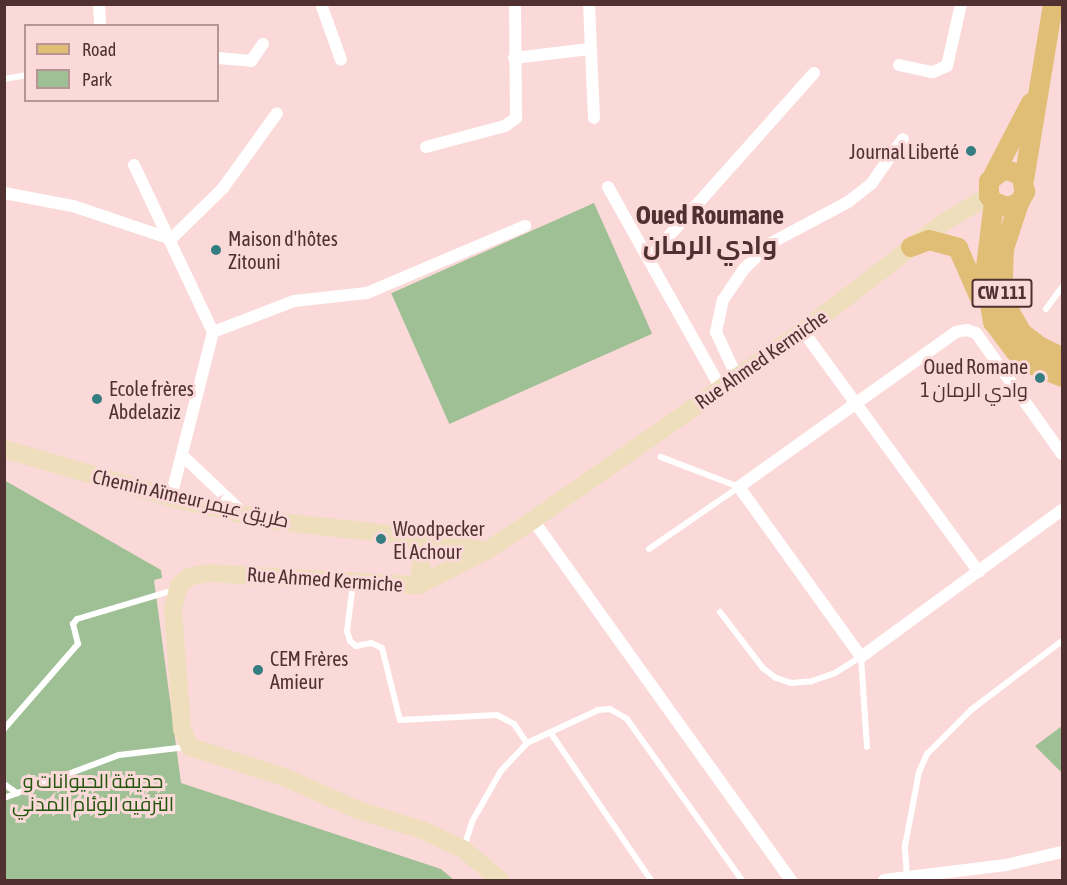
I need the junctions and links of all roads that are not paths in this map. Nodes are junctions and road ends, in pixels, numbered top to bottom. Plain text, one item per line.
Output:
1 (99, 4) edge
2 (321, 4) edge
3 (515, 4) edge
4 (589, 4) edge
5 (961, 4) edge
6 (1053, 4) edge
7 (99, 24) edge
8 (263, 44) dead end
9 (590, 49) junction
10 (219, 58) edge
11 (514, 58) junction
12 (341, 60) dead end
13 (899, 65) dead end
14 (814, 73) dead end
15 (24, 75) edge
16 (4, 80) edge
17 (1038, 84) junction
18 (276, 113) dead end
19 (594, 118) dead end
20 (903, 139) dead end
21 (426, 147) dead end
22 (134, 165) dead end
23 (994, 174) junction
24 (1024, 180) junction
25 (608, 187) dead end
26 (4, 193) edge
27 (992, 199) junction
28 (1019, 202) junction
29 (525, 226) dead end
30 (171, 239) junction
31 (911, 247) junction
32 (651, 256) junction
33 (1062, 287) edge
34 (988, 306) junction
35 (1046, 309) dead end
36 (803, 331) junction
37 (213, 332) junction
38 (1062, 357) edge
39 (737, 377) junction
40 (1062, 377) edge
41 (721, 388) junction
42 (856, 405) junction
43 (4, 449) edge
44 (1062, 454) edge
45 (184, 457) junction
46 (661, 457) dead end
47 (739, 487) junction
48 (171, 498) junction
49 (1062, 510) edge
50 (243, 513) junction
51 (533, 520) junction
52 (411, 536) junction
53 (649, 549) dead end
54 (486, 551) junction
55 (979, 572) junction
56 (353, 583) junction
57 (419, 585) junction
58 (176, 589) junction
59 (720, 612) dead end
60 (1062, 641) edge
61 (861, 657) junction
62 (4, 729) edge
63 (550, 732) junction
64 (527, 743) junction
65 (190, 747) junction
66 (867, 747) dead end
67 (4, 784) edge
68 (17, 793) junction
69 (4, 798) edge
70 (464, 849) junction
71 (1062, 852) edge
72 (896, 879) edge
73 (500, 880) edge
74 (651, 880) edge
75 (742, 880) edge
76 (791, 880) edge

1 - 7 street
2 - 12 street
3 - 11 street
4 - 9 street
5 - 13 street
6 - 17 main road
8 - 10 street
9 - 11 street
9 - 19 street
11 - 21 street
14 - 32 street
15 - 16 lane
17 - 23 main road
17 - 24 main road
18 - 30 street
20 - 39 street
22 - 30 street
23 - 24 main road
23 - 27 main road
24 - 28 main road
25 - 32 street
26 - 30 street
27 - 28 main road
27 - 31 main road, Rue Ahmed Kermiche
27 - 34 main road
28 - 38 main road, CW 111
29 - 37 street
30 - 37 street
31 - 34 main road
31 - 36 main road, Rue Ahmed Kermiche
32 - 41 street
33 - 35 lane
34 - 40 main road
36 - 39 main road, Rue Ahmed Kermiche
36 - 42 street
37 - 45 street
39 - 41 main road, Rue Ahmed Kermiche
41 - 51 main road, Rue Ahmed Kermiche
42 - 44 street
42 - 47 street
42 - 55 street
43 - 48 main road, Chemin Aïmeur طريق عيمر
45 - 48 street
45 - 50 street
46 - 47 lane
47 - 53 lane
47 - 61 street
48 - 50 main road, Chemin Aïmeur طريق عيمر
49 - 55 street
50 - 52 main road, Chemin Aïmeur طريق عيمر
51 - 54 main road, Rue Ahmed Kermiche
51 - 76 street
52 - 54 main road, Chemin Aïmeur طريق عيمر
52 - 57 main road
54 - 57 main road, Rue Ahmed Kermiche
55 - 61 street
56 - 57 main road, Rue Ahmed Kermiche
56 - 58 main road, Rue Ahmed Kermiche
56 - 64 lane
58 - 62 lane
58 - 65 main road
59 - 61 lane
60 - 72 lane
61 - 66 lane
63 - 64 lane
63 - 74 lane
63 - 75 lane
64 - 70 lane
65 - 68 lane
65 - 70 main road
67 - 68 lane
68 - 69 lane
70 - 73 main road
71 - 72 street

